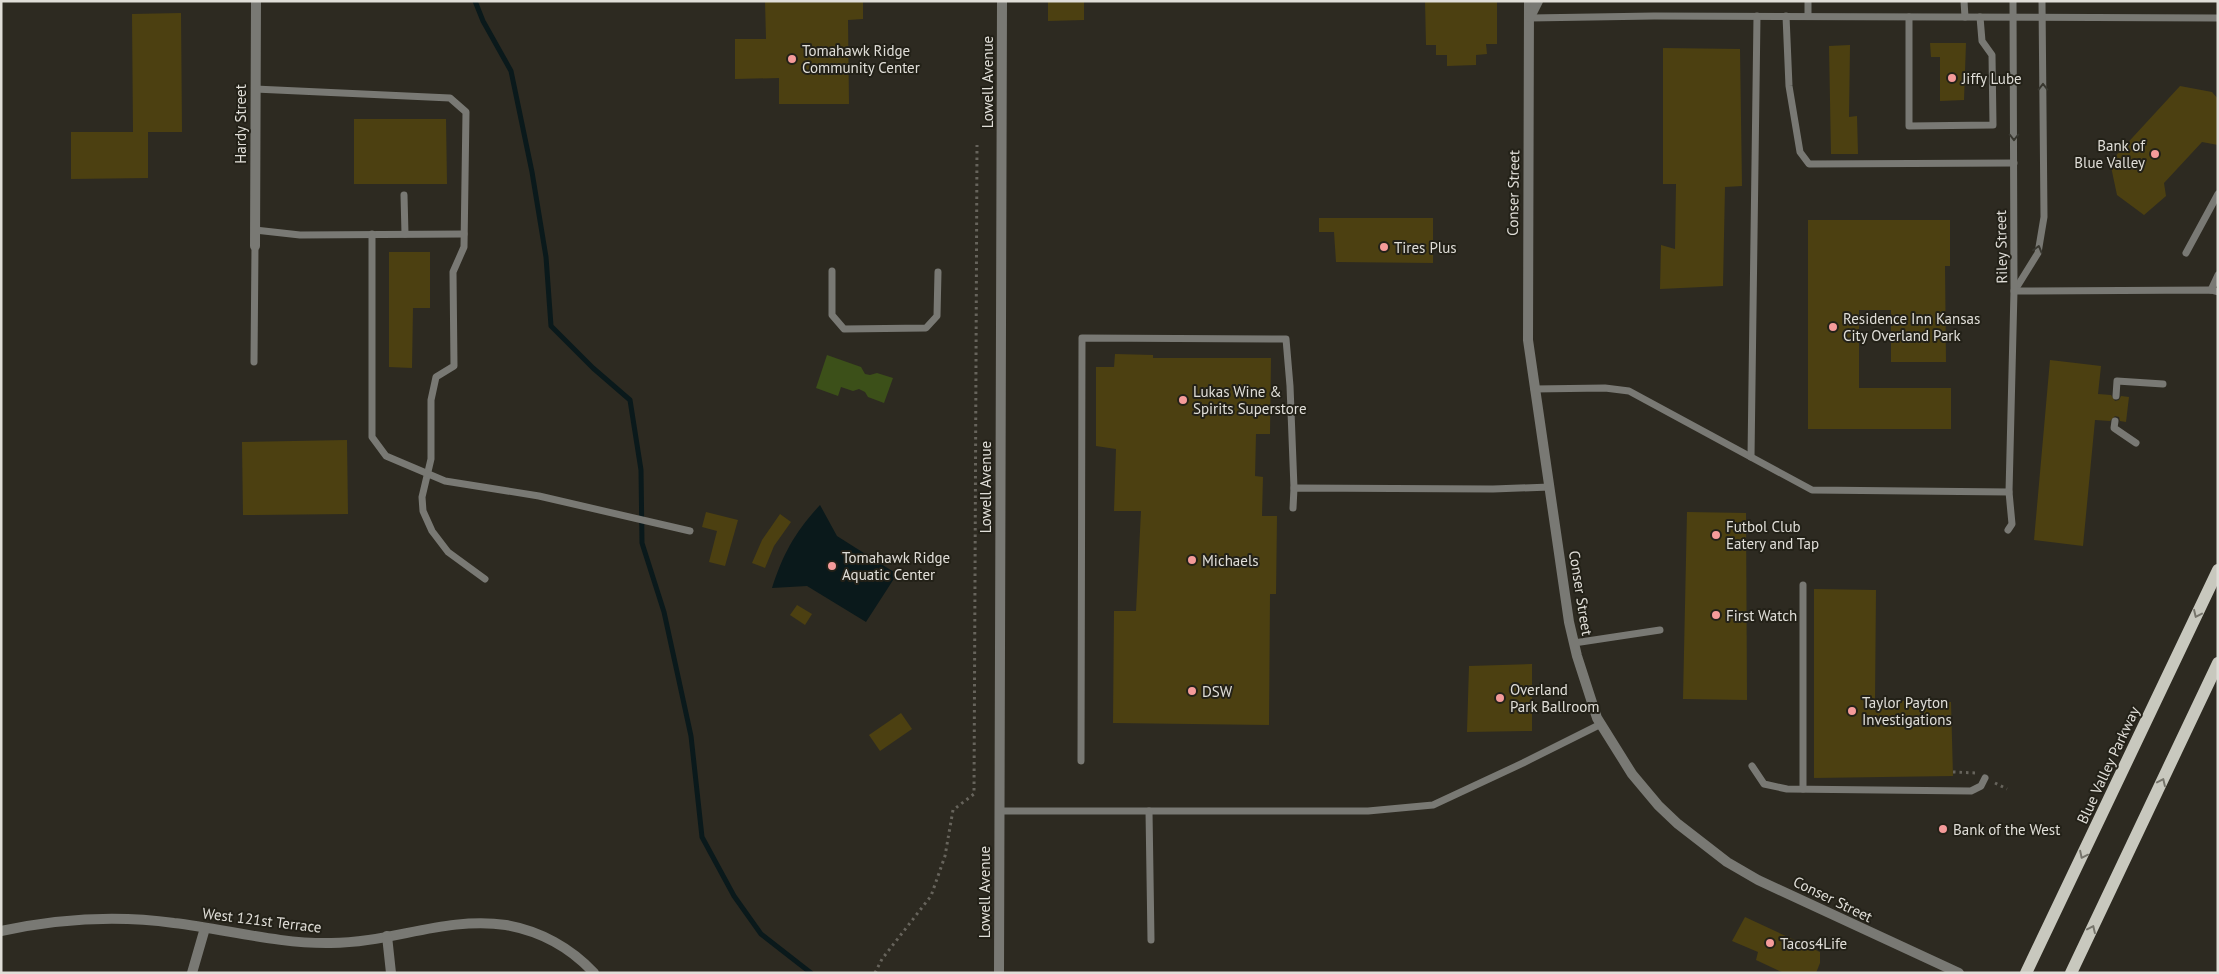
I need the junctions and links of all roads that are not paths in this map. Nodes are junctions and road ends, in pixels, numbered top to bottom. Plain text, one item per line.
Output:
1 (256, 1) edge
2 (1002, 1) edge
3 (1529, 1) edge
4 (1538, 1) edge
5 (1808, 1) edge
6 (1964, 1) edge
7 (2013, 1) edge
8 (2042, 1) edge
9 (1757, 16) junction
10 (1786, 16) junction
11 (1808, 16) junction
12 (1909, 17) junction
13 (1965, 17) junction
14 (1980, 17) junction
15 (2013, 17) junction
16 (2042, 17) junction
17 (1530, 18) junction
18 (2218, 18) edge
19 (255, 89) junction
20 (2014, 163) junction
21 (2218, 194) edge
22 (404, 195) dead end
23 (255, 230) junction
24 (372, 234) junction
25 (405, 234) junction
26 (464, 234) junction
27 (255, 246) joint
28 (2186, 253) dead end
29 (832, 272) dead end
30 (938, 272) dead end
31 (2218, 275) edge
32 (2014, 291) junction
33 (2215, 291) edge
34 (254, 362) dead end
35 (2163, 384) dead end
36 (1534, 389) junction
37 (2116, 396) dead end
38 (2115, 421) dead end
39 (2136, 443) dead end
40 (1751, 457) junction
41 (426, 473) junction
42 (1550, 487) junction
43 (1294, 488) junction
44 (2009, 492) junction
45 (1293, 508) dead end
46 (2008, 530) dead end
47 (690, 531) dead end
48 (2218, 570) edge
49 (485, 579) dead end
50 (1803, 585) dead end
51 (1660, 630) dead end
52 (1574, 643) junction
53 (2218, 663) edge
54 (1600, 724) junction
55 (1081, 761) dead end
56 (1752, 766) dead end
57 (1988, 779) road end
58 (1803, 789) junction
59 (999, 811) junction
60 (1149, 811) junction
61 (205, 928) junction
62 (1, 932) edge
63 (387, 936) junction
64 (1151, 940) dead end
65 (192, 973) edge
66 (391, 973) edge
67 (594, 973) edge
68 (999, 973) edge
69 (1959, 973) edge
70 (2026, 973) edge
71 (2071, 973) edge

1 - 19 street, Hardy Street
2 - 59 street, Lowell Avenue
3 - 17 street, Conser Street
4 - 17 street, Conser Street
5 - 11 lane
6 - 13 lane
7 - 15 lane, Riley Street
8 - 16 lane, Riley Street
9 - 10 lane
9 - 17 lane
9 - 40 lane
10 - 11 lane
10 - 20 lane
11 - 12 lane
12 - 13 lane
12 - 14 lane
13 - 14 lane
14 - 15 lane
15 - 16 lane
15 -> 20 lane, Riley Street
16 - 18 lane
32 -> 16 lane, Riley Street
17 - 36 street, Conser Street
19 - 23 street, Hardy Street
19 - 26 lane
20 - 32 lane, Riley Street
21 - 28 lane
22 - 25 lane
23 - 24 lane
23 - 27 street, Hardy Street
24 - 25 lane
24 - 41 lane
25 - 26 lane
26 - 41 lane
27 - 34 lane
29 - 30 lane
31 - 33 lane
32 - 33 lane
32 - 44 lane
35 - 37 lane
36 - 40 lane
36 - 42 street, Conser Street
38 - 39 lane
40 - 44 lane
41 - 47 lane
41 - 49 lane
42 - 43 lane
42 - 52 street, Conser Street
43 - 45 lane
43 - 55 lane
44 - 46 lane
48 -> 70 main road, Blue Valley Parkway
50 - 58 lane
51 - 52 lane
52 - 54 street, Conser Street
71 -> 53 main road
54 - 60 lane
54 - 69 street, Conser Street
56 - 58 lane
57 - 58 lane
59 - 60 lane
59 - 68 street, Lowell Avenue
60 - 64 lane
61 - 62 street, West 121st Terrace
61 - 63 street, West 121st Terrace
61 - 65 street
63 - 66 street
63 - 67 street, West 121st Terrace

